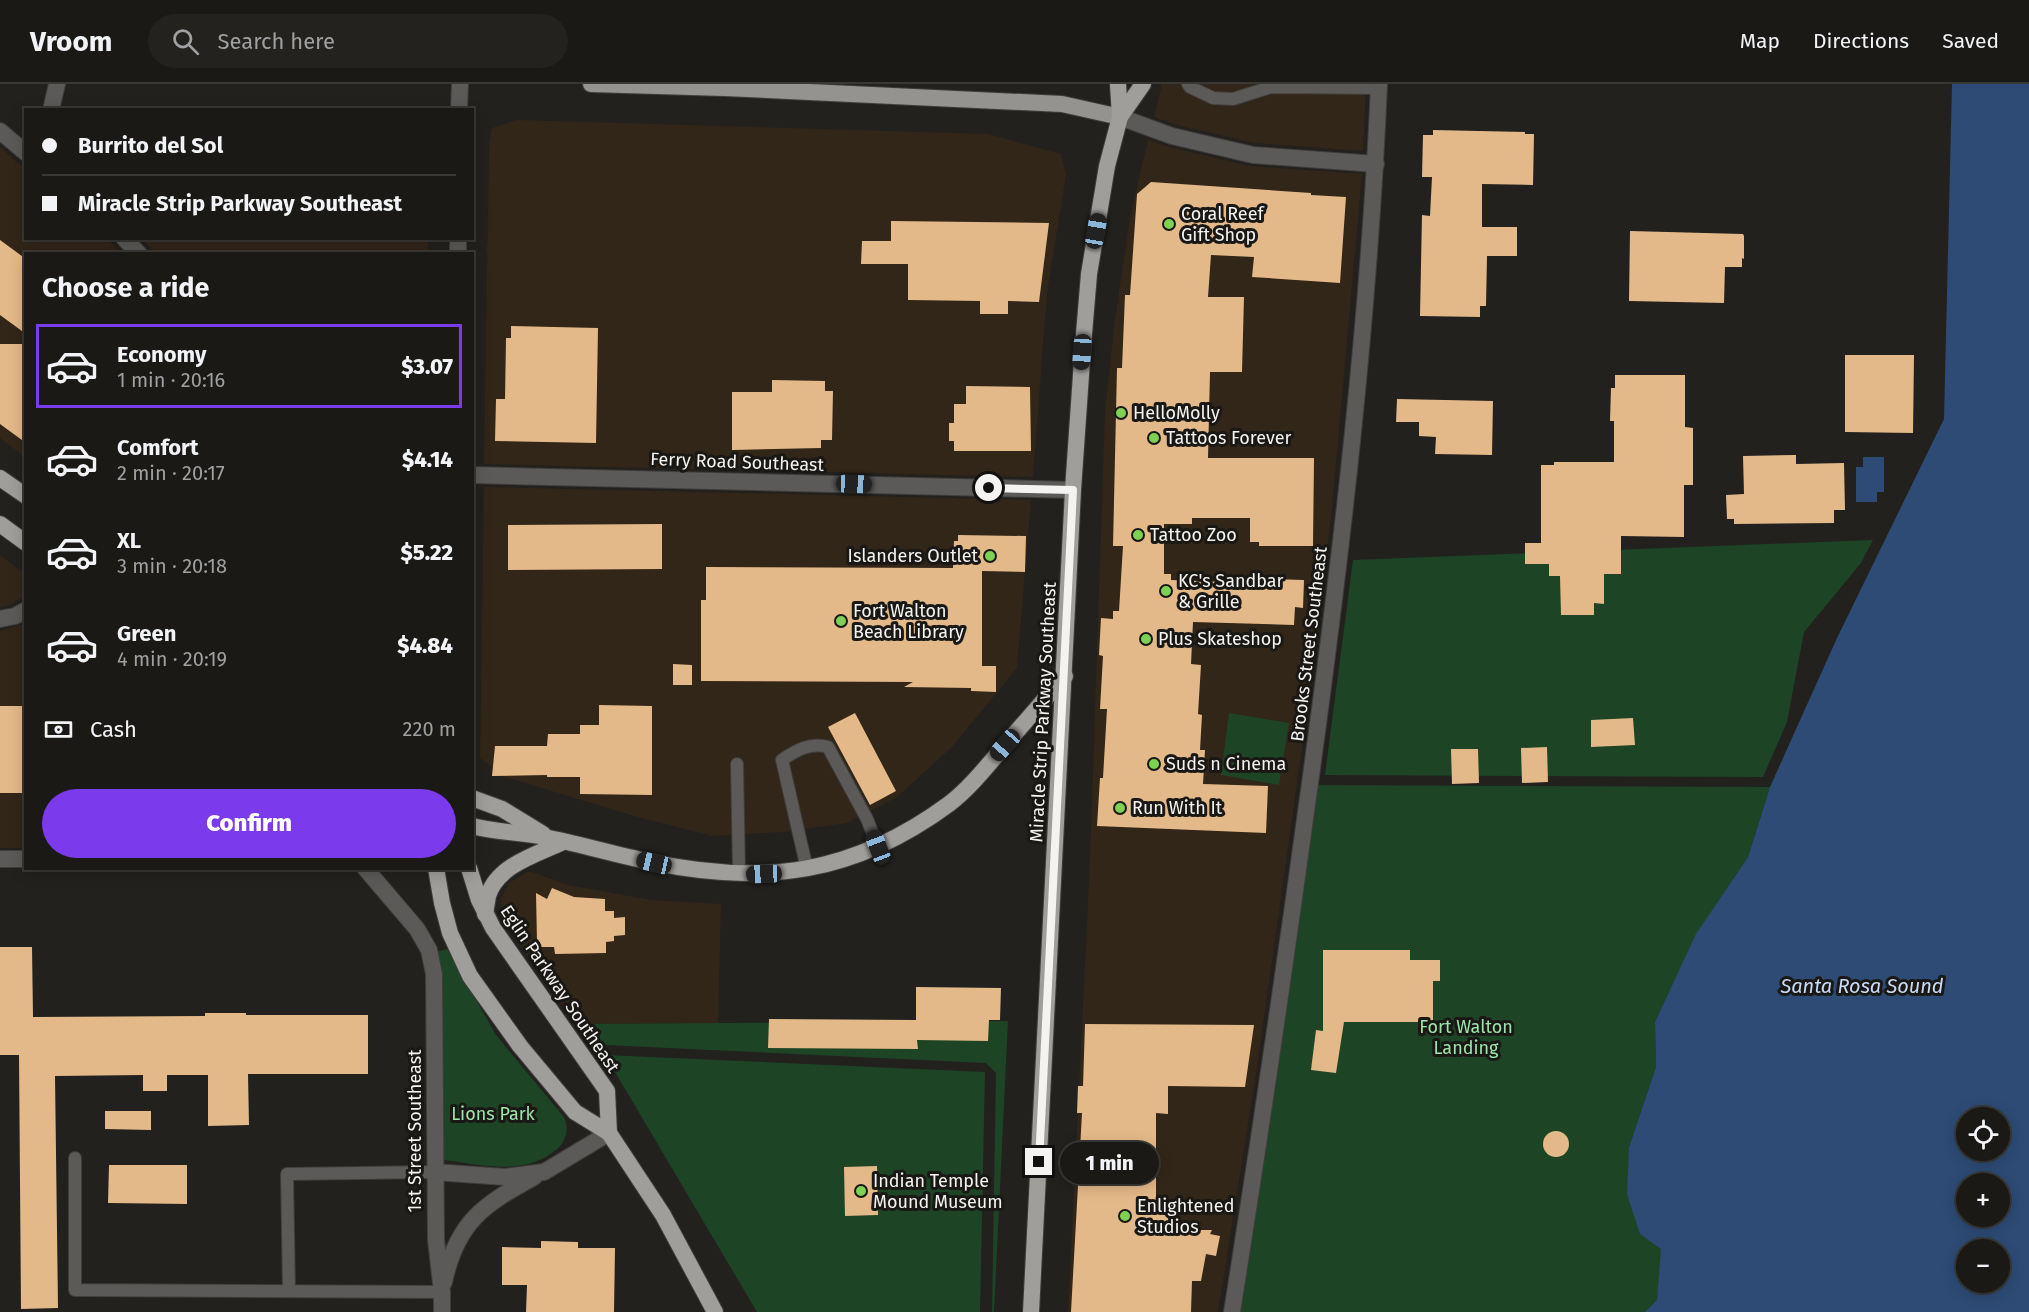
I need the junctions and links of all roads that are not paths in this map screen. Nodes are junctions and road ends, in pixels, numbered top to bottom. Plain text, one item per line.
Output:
1 (57, 84) edge
2 (460, 84) edge
3 (591, 84) edge
4 (1118, 84) edge
5 (1143, 84) edge
6 (1188, 84) edge
7 (1322, 86) edge
8 (1379, 86) edge
9 (757, 87) edge
10 (51, 108) edge
11 (459, 108) edge
12 (1120, 117) junction
13 (0, 131) edge
14 (24, 151) edge
15 (1376, 164) junction
16 (126, 240) edge
17 (136, 252) edge
18 (474, 475) edge
19 (0, 478) edge
20 (1073, 490) junction
21 (24, 495) edge
22 (0, 524) edge
23 (24, 542) edge
24 (24, 611) edge
25 (0, 619) edge
26 (1065, 676) junction
27 (737, 764) dead end
28 (474, 799) edge
29 (474, 826) edge
30 (556, 840) junction
31 (878, 847) junction
32 (0, 859) edge
33 (24, 860) edge
34 (807, 869) junction
35 (367, 870) edge
36 (436, 870) edge
37 (470, 870) edge
38 (739, 873) junction
39 (485, 915) junction
40 (609, 1134) junction
41 (75, 1158) dead end
42 (434, 1172) junction
43 (544, 1172) junction
44 (289, 1291) junction
45 (442, 1292) junction
46 (442, 1312) edge
47 (715, 1312) edge
48 (1031, 1312) edge
49 (1232, 1312) edge

1 - 10 street
2 - 11 street
3 - 9 main road
4 - 12 highway
5 - 12 highway
6 - 7 lane
7 - 8 lane
8 - 15 street, Brooks Street Southeast
9 - 12 main road
12 - 15 street
12 - 20 highway, Miracle Strip Parkway Southeast
13 - 14 street
15 - 49 street, Brooks Street Southeast
16 - 17 street
18 - 20 street, Ferry Road Southeast
19 - 21 highway
20 - 26 highway, Miracle Strip Parkway Southeast
22 - 23 highway
24 - 25 street
26 - 31 highway
26 - 48 highway, Miracle Strip Parkway Southeast
27 - 38 lane
28 - 30 highway
29 - 30 highway
30 - 38 highway
30 - 39 highway
31 - 34 highway
31 - 34 lane
32 - 33 street
34 - 38 highway
35 - 42 street, 1st Street Southeast
36 - 40 highway
37 - 39 highway, Eglin Parkway Southeast
39 - 40 highway, Eglin Parkway Southeast
40 - 43 street
40 - 47 highway
41 - 44 lane
42 - 43 street
42 - 44 lane
42 - 45 street, 1st Street Southeast
43 - 45 street
44 - 45 lane
45 - 46 street, 1st Street Southeast

